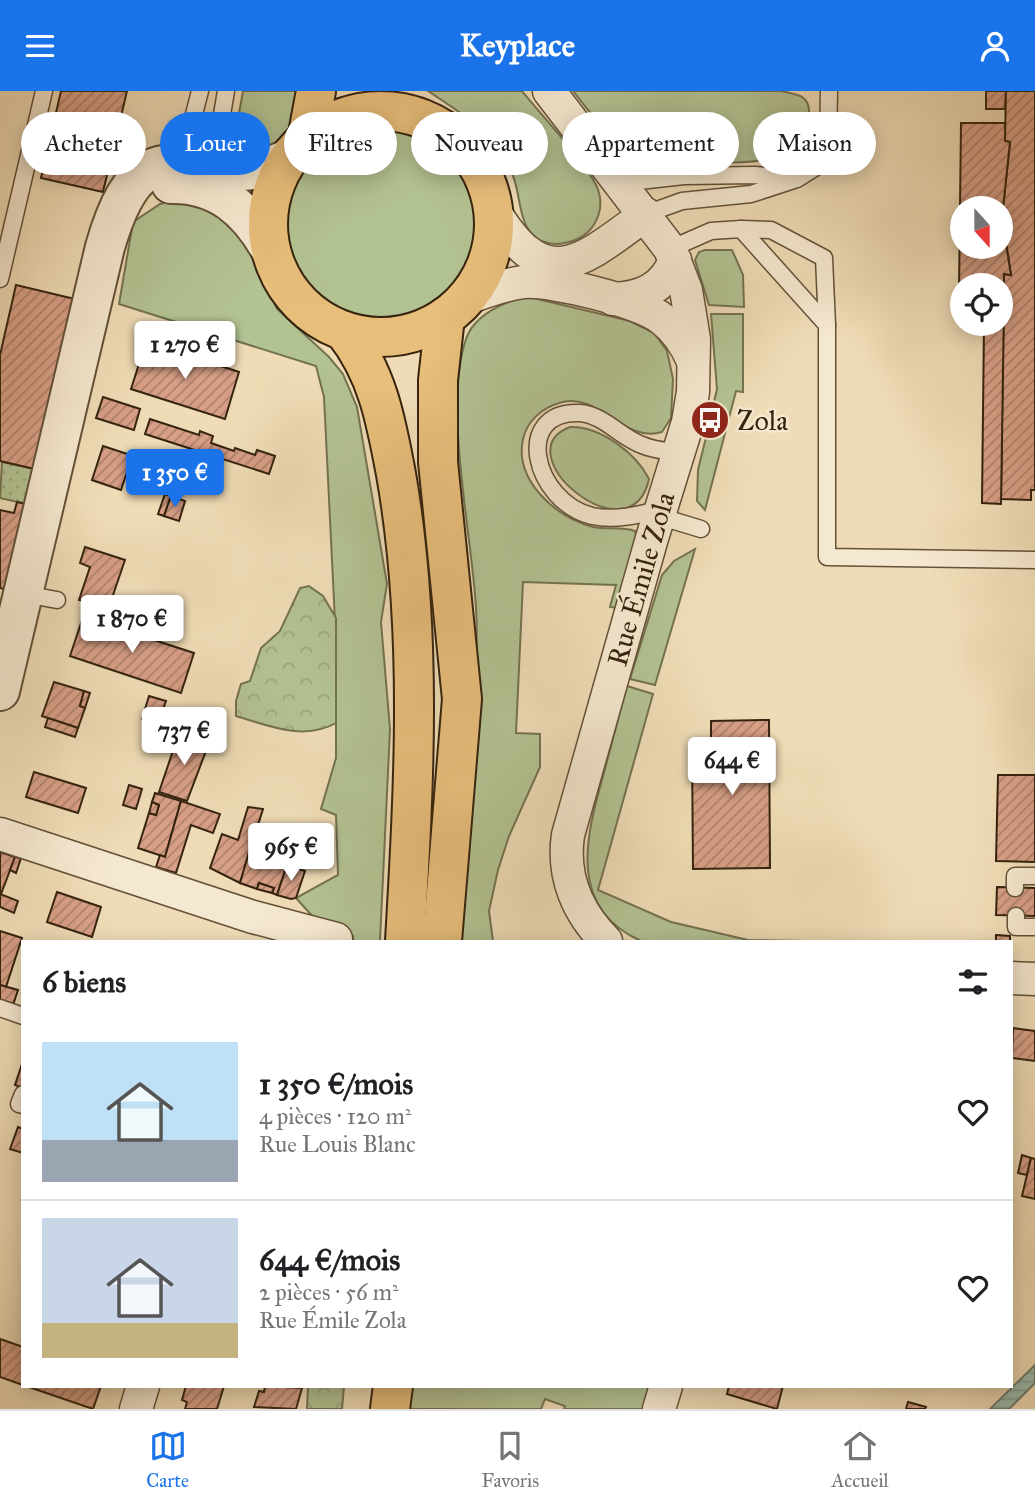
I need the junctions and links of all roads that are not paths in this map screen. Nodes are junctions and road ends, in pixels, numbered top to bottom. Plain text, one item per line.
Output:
1 (200, 91) edge
2 (226, 91) edge
3 (316, 91) edge
4 (550, 91) edge
5 (829, 91) edge
6 (43, 94) edge
7 (404, 104) edge
8 (198, 112) edge
9 (218, 112) edge
10 (309, 112) edge
11 (372, 112) edge
12 (160, 167) edge
13 (196, 175) edge
14 (284, 175) edge
15 (797, 179) junction
16 (621, 183) junction
17 (493, 209) junction
18 (646, 214) junction
19 (741, 229) junction
20 (270, 249) junction
21 (673, 255) junction
22 (0, 279) edge
23 (611, 299) junction
24 (456, 307) junction
25 (827, 325) junction
26 (344, 331) junction
27 (694, 363) junction
28 (679, 453) junction
29 (660, 512) junction
30 (701, 529) dead end
31 (1035, 560) edge
32 (0, 691) edge
33 (0, 834) edge
34 (1035, 876) edge
35 (1015, 888) dead end
36 (1016, 916) dead end
37 (1035, 927) edge
38 (336, 939) dead end
39 (405, 940) edge
40 (442, 940) edge
41 (605, 940) edge
42 (1013, 978) edge
43 (1035, 979) edge
44 (0, 1008) edge
45 (21, 1015) edge
46 (142, 1388) edge
47 (367, 1388) edge
48 (393, 1388) edge
49 (665, 1388) edge
50 (136, 1409) edge
51 (364, 1409) edge
52 (390, 1409) edge
53 (659, 1409) edge

1 - 8 lane
2 - 9 lane
3 - 10 main road
4 - 16 street, Rue Émile Zola
5 - 15 lane
6 - 22 lane
7 - 11 main road
7 - 17 main road
12 - 32 street
13 - 20 street
14 - 20 main road
15 - 16 lane
15 - 18 lane
16 - 18 street, Rue Émile Zola
17 - 18 street
17 - 24 main road
18 - 21 street, Rue Émile Zola
19 - 21 lane
19 - 25 lane
19 - 25 lane
20 - 26 main road
21 - 23 street
21 - 27 street, Rue Émile Zola
23 - 24 street
23 - 27 street
24 - 26 main road
24 - 40 main road
25 - 31 lane
26 - 39 main road
27 - 28 street, Rue Émile Zola
28 - 29 street, Rue Émile Zola
28 - 29 lane
29 - 30 lane
29 - 41 street, Rue Émile Zola
33 - 38 street
34 - 35 lane
36 - 37 lane
42 - 43 street
44 - 45 lane
46 - 50 street
47 - 51 main road
48 - 52 main road
49 - 53 street

